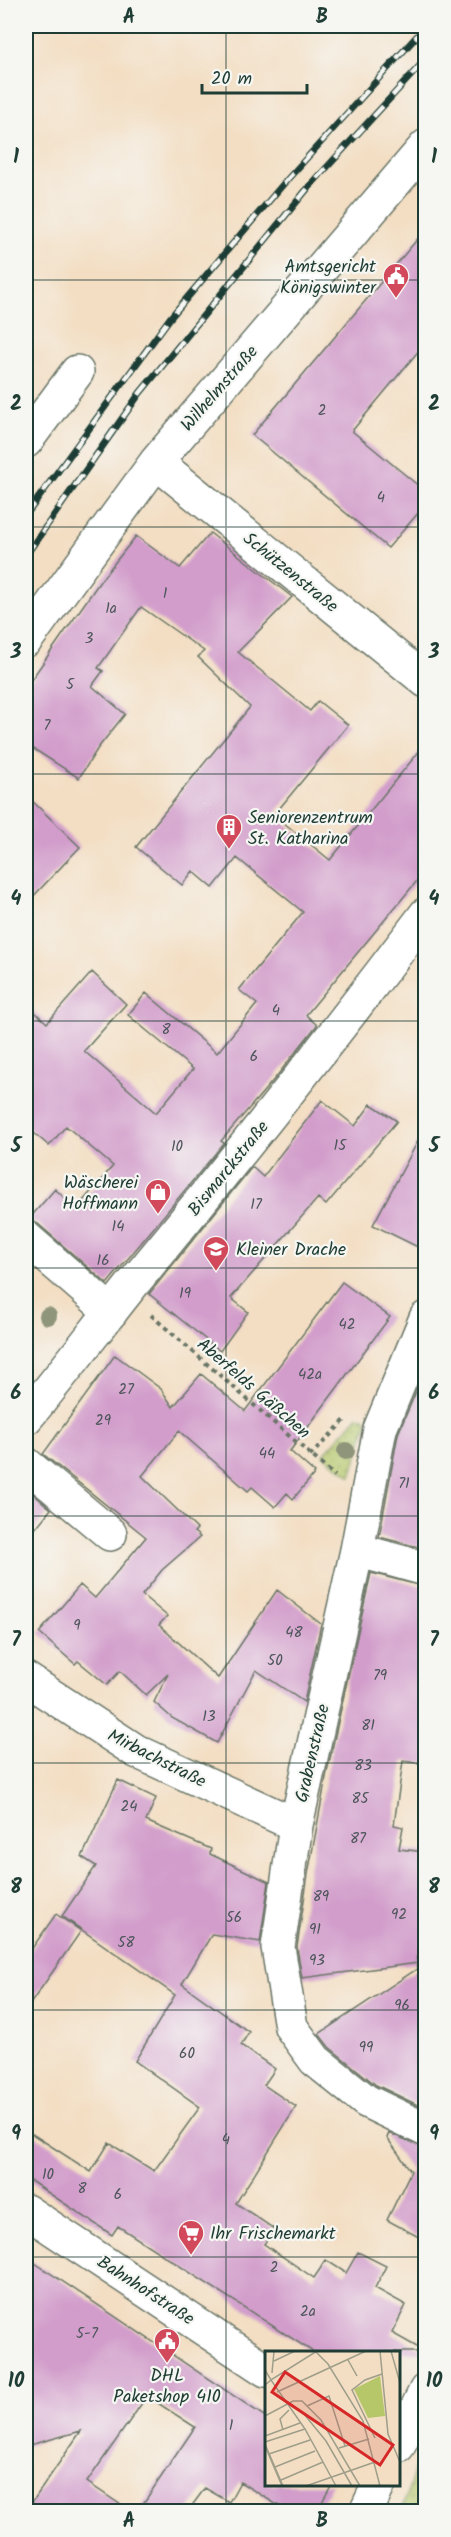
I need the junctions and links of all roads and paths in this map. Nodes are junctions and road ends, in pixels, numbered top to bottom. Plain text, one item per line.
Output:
1 (426, 146) edge
2 (77, 372) dead end
3 (26, 441) edge
4 (156, 462) junction
5 (26, 640) edge
6 (426, 681) edge
7 (426, 914) edge
8 (26, 1238) edge
9 (118, 1302) junction
10 (426, 1318) edge
11 (26, 1418) edge
12 (26, 1464) edge
13 (366, 1502) junction
14 (110, 1534) dead end
15 (357, 1550) junction
16 (426, 1569) edge
17 (26, 1679) edge
18 (296, 1825) junction
19 (426, 1921) edge
20 (426, 1994) edge
21 (426, 2130) edge
22 (26, 2211) edge
23 (265, 2369) edge
24 (426, 2390) edge
25 (400, 2444) edge
26 (378, 2486) edge
27 (366, 2511) edge

1 - 4 street, Wilhelmstraße
2 - 3 street
4 - 5 street, Wilhelmstraße
4 - 6 street, Schützenstraße
7 - 9 street, Bismarckstraße
8 - 9 street
9 - 11 street, Bismarckstraße
9 - 13 path, Aberfelds Gäßchen
10 - 13 street, Grabenstraße
12 - 14 street
13 - 15 street, Grabenstraße
15 - 16 street
15 - 18 street, Grabenstraße
17 - 18 street, Mirbachstraße
18 - 21 street, Grabenstraße
19 - 20 path
22 - 23 street, Bahnhofstraße
24 - 25 street
26 - 27 street

